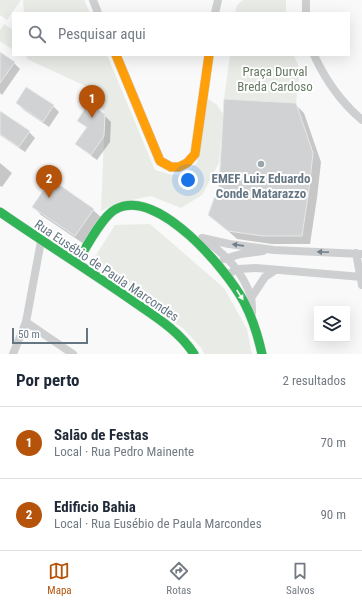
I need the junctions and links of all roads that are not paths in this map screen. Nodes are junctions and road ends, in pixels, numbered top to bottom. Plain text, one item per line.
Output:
1 (93, 0) edge
2 (218, 0) edge
3 (306, 0) edge
4 (98, 12) edge
5 (215, 12) edge
6 (306, 12) edge
7 (116, 56) edge
8 (209, 56) edge
9 (315, 56) edge
10 (362, 120) edge
11 (0, 212) edge
12 (188, 233) junction
13 (202, 238) junction
14 (41, 241) junction
15 (274, 250) junction
16 (359, 253) edge
17 (227, 258) junction
18 (77, 263) junction
19 (216, 263) junction
20 (238, 270) junction
21 (274, 270) junction
22 (226, 275) junction
23 (361, 280) edge
24 (251, 298) junction
25 (252, 317) junction
26 (26, 322) junction
27 (14, 354) edge
28 (73, 354) edge
29 (194, 354) edge
30 (262, 354) edge

1 - 4 street
2 - 5 street
3 - 6 street
7 - 8 street
9 - 10 street
11 - 14 street, Rua Eusébio de Paula Marcondes
12 - 13 street
12 - 18 street
12 - 19 street
15 -> 13 street
13 - 17 street
14 - 18 street, Rua Eusébio de Paula Marcondes
14 - 26 street
16 -> 15 street
15 - 17 street
16 - 23 street
17 - 19 street
17 - 20 street
18 - 29 street, Rua Eusébio de Paula Marcondes
19 - 22 street
20 - 21 street
20 - 22 street
20 - 24 street
21 - 23 street
21 - 24 street
22 -> 25 street
24 - 25 street
25 - 30 street
26 - 27 street
26 - 28 street

